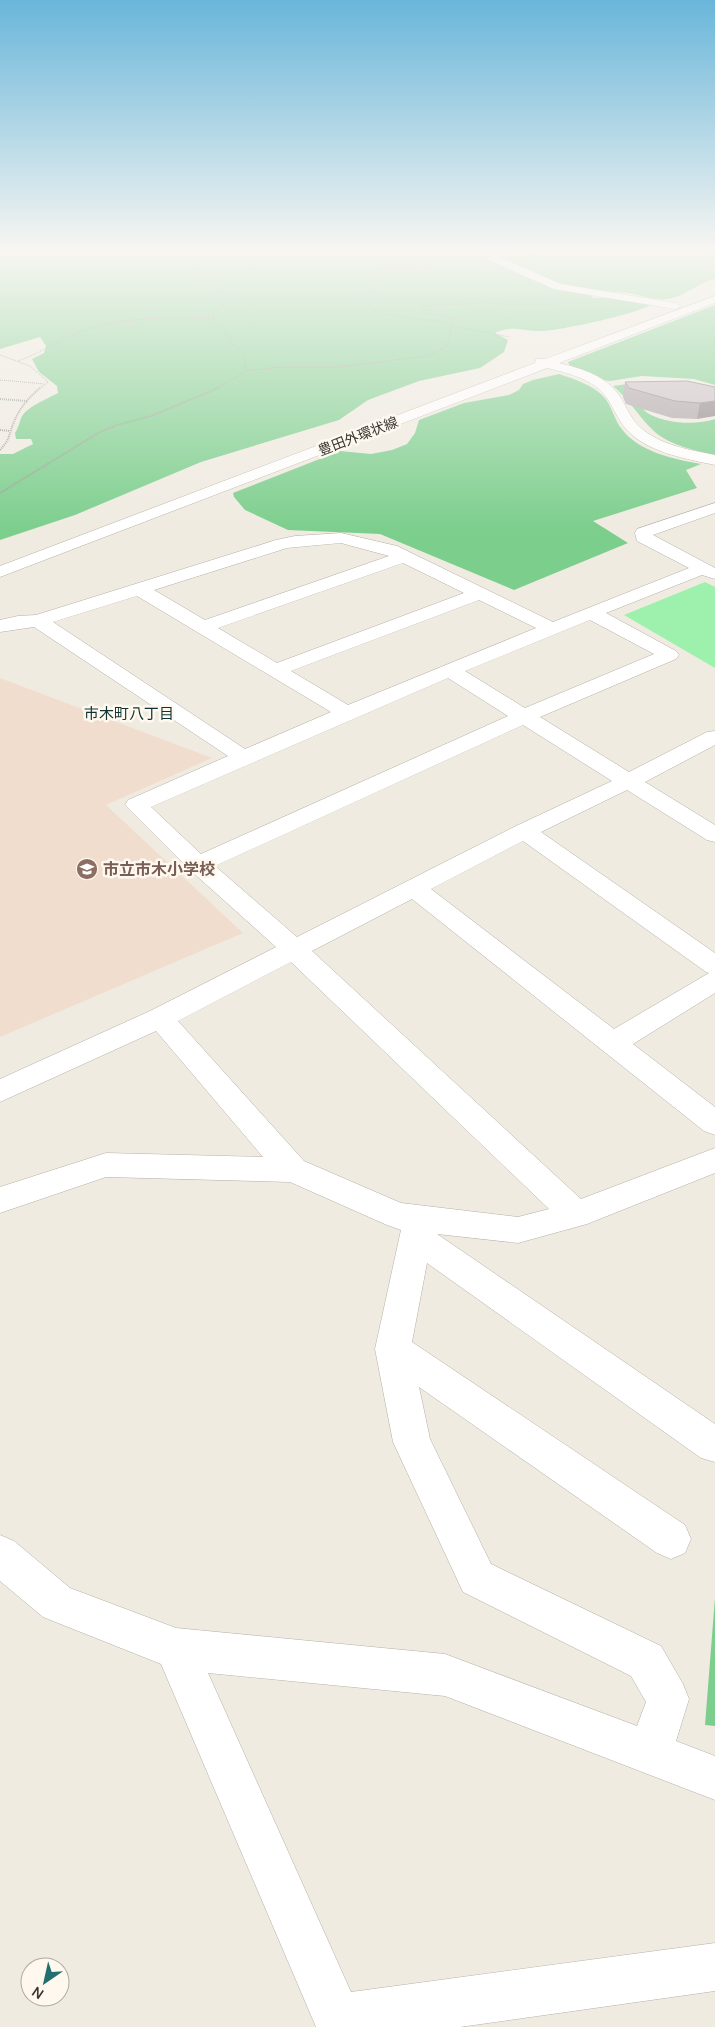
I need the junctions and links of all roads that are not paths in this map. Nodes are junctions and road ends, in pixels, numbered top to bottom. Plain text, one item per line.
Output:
1 (584, 344) edge
2 (590, 344) edge
3 (539, 362) junction
4 (715, 460) edge
5 (715, 509) edge
6 (404, 556) junction
7 (0, 562) edge
8 (710, 571) edge
9 (0, 572) edge
10 (139, 589) junction
11 (480, 593) junction
12 (591, 613) junction
13 (38, 620) junction
14 (0, 626) edge
15 (203, 627) junction
16 (553, 629) junction
17 (277, 670) junction
18 (449, 670) junction
19 (348, 713) junction
20 (525, 716) junction
21 (714, 738) edge
22 (243, 757) junction
23 (629, 781) junction
24 (524, 831) junction
25 (715, 835) edge
26 (198, 864) junction
27 (413, 887) junction
28 (294, 949) junction
29 (715, 966) edge
30 (715, 981) edge
31 (160, 1018) junction
32 (613, 1043) junction
33 (0, 1091) edge
34 (715, 1123) edge
35 (715, 1160) edge
36 (293, 1170) junction
37 (0, 1200) edge
38 (576, 1215) junction
39 (418, 1228) junction
40 (393, 1349) junction
41 (714, 1445) edge
42 (671, 1539) dead end
43 (0, 1555) edge
44 (176, 1649) junction
45 (650, 1753) junction
46 (715, 1778) edge
47 (715, 1967) edge
48 (339, 2023) edge

1 - 3 street, 豊田外環状線
2 - 3 street, 豊田外環状線
3 - 4 street
3 - 7 street, 豊田外環状線
3 - 9 street, 豊田外環状線
5 - 8 street
6 - 10 street
6 - 11 street
6 - 15 street
8 - 12 street
10 - 13 street
10 - 15 street
11 - 16 street
11 - 17 street
12 - 16 street
12 - 20 street
13 - 14 street
13 - 22 street
15 - 17 street
16 - 18 street
17 - 19 street
18 - 19 street
18 - 20 street
19 - 22 street
20 - 23 street
20 - 26 street
21 - 23 street
22 - 26 street
23 - 24 street
23 - 25 street
24 - 27 street
24 - 29 street
26 - 28 street
27 - 28 street
27 - 32 street
28 - 31 street
28 - 38 street
30 - 32 street
31 - 33 street
31 - 36 street
32 - 34 street
35 - 38 street
36 - 37 street
36 - 39 street
38 - 39 street
39 - 40 street
39 - 41 street
40 - 42 street
40 - 45 street
43 - 44 street
44 - 45 street
44 - 48 street
45 - 46 street
47 - 48 street

